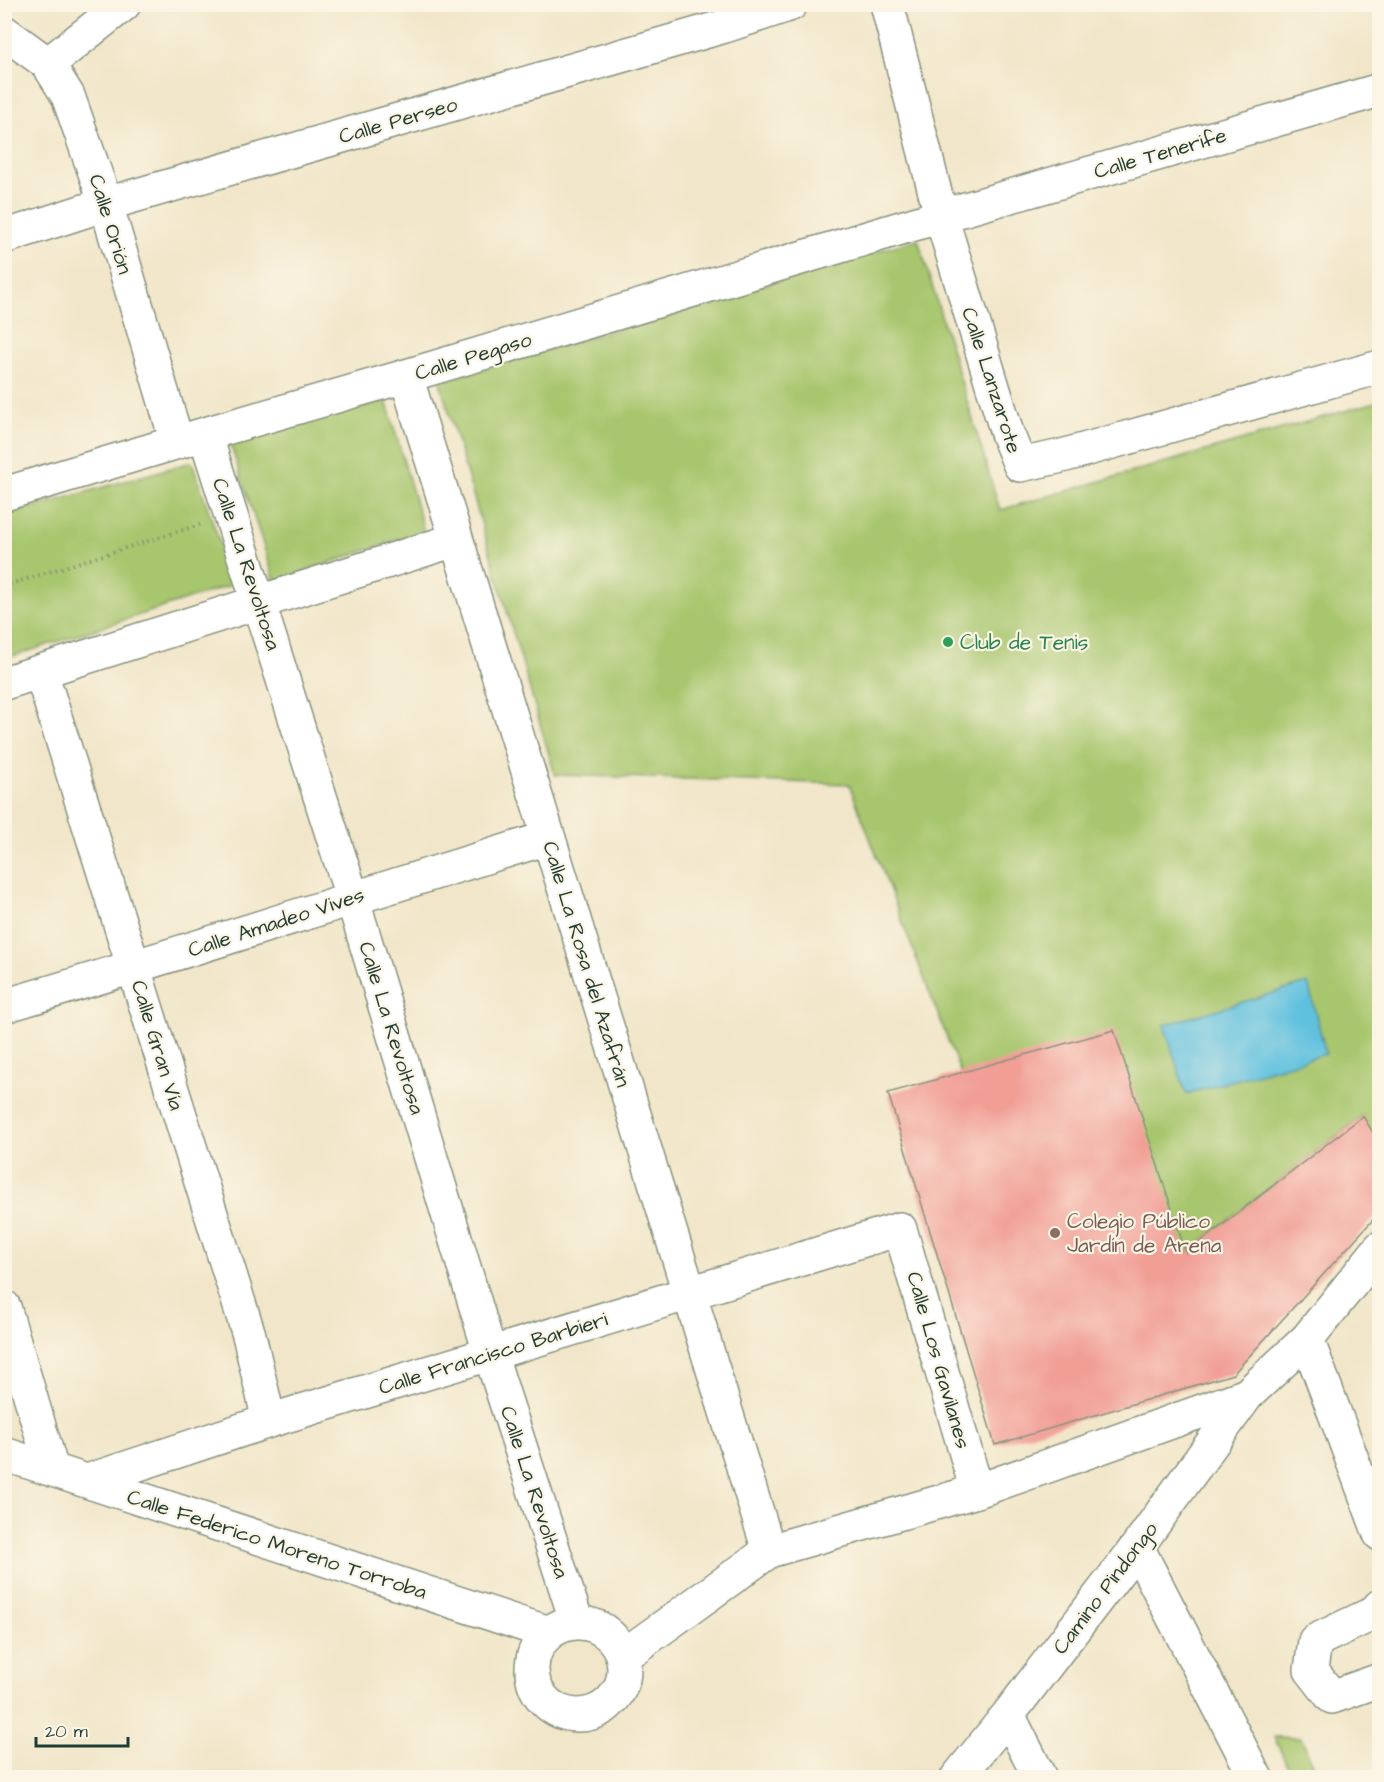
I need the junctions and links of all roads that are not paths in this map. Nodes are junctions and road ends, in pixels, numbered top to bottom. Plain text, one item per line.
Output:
1 (124, 4) edge
2 (791, 4) edge
3 (887, 4) edge
4 (720, 15) edge
5 (4, 32) edge
6 (48, 64) junction
7 (1380, 90) edge
8 (106, 204) junction
9 (941, 216) junction
10 (4, 237) edge
11 (1380, 367) edge
12 (406, 376) junction
13 (191, 438) junction
14 (4, 494) edge
15 (455, 540) junction
16 (259, 603) junction
17 (41, 672) junction
18 (4, 683) edge
19 (548, 838) junction
20 (352, 897) junction
21 (134, 968) junction
22 (4, 1006) edge
23 (900, 1229) joint
24 (1380, 1248) edge
25 (689, 1293) junction
26 (4, 1307) edge
27 (1307, 1339) junction
28 (490, 1353) junction
29 (1247, 1395) junction
30 (269, 1421) junction
31 (4, 1454) edge
32 (52, 1470) junction
33 (87, 1481) junction
34 (977, 1491) junction
35 (1380, 1534) edge
36 (1137, 1547) junction
37 (769, 1551) junction
38 (1380, 1606) edge
39 (563, 1628) junction
40 (623, 1656) junction
41 (1380, 1680) edge
42 (1008, 1715) junction
43 (957, 1778) edge
44 (1040, 1778) edge
45 (1256, 1778) edge

1 - 6 street
2 - 4 street, Calle Perseo
3 - 9 street, Calle Lanzarote
4 - 8 street, Calle Perseo
5 - 6 street, Calle Orión
6 - 8 street, Calle Orión
7 - 9 street, Calle Tenerife
8 - 10 street, Calle Perseo
8 - 13 street, Calle Orión
9 - 11 street, Calle Lanzarote
9 - 12 street, Calle Pegaso
12 - 13 street, Calle Pegaso
12 - 15 street, Calle La Rosa del Azafrán
13 - 14 street, Calle Pegaso
13 - 16 street, Calle La Revoltosa
15 - 16 street
15 - 19 street, Calle La Rosa del Azafrán
16 - 17 street
16 - 20 street, Calle La Revoltosa
17 - 18 street
17 - 21 street, Calle Gran Vía
19 - 20 street, Calle Amadeo Vives
19 - 25 street, Calle La Rosa del Azafrán
20 - 21 street, Calle Amadeo Vives
20 - 28 street, Calle La Revoltosa
21 - 22 street, Calle Amadeo Vives
21 - 30 street, Calle Gran Vía
23 - 25 street, Calle Francisco Barbieri
23 - 34 street, Calle Los Gavilanes
24 - 27 street
25 - 28 street, Calle Francisco Barbieri
25 - 37 street, Calle La Rosa del Azafrán
26 - 32 street
27 - 29 street
27 - 35 street
28 - 30 street, Calle Francisco Barbieri
28 - 39 street, Calle La Revoltosa
29 - 34 street
29 - 36 street, Camino Pindongo
30 - 33 street, Calle Francisco Barbieri
31 - 32 street, Calle Federico Moreno Torroba
32 - 33 street, Calle Federico Moreno Torroba
33 - 39 street, Calle Federico Moreno Torroba
34 - 37 street
36 - 42 street, Camino Pindongo
36 - 45 street
37 - 40 street
38 - 41 street
39 - 40 street
39 - 40 street
42 - 43 street, Camino Pindongo
42 - 44 street

